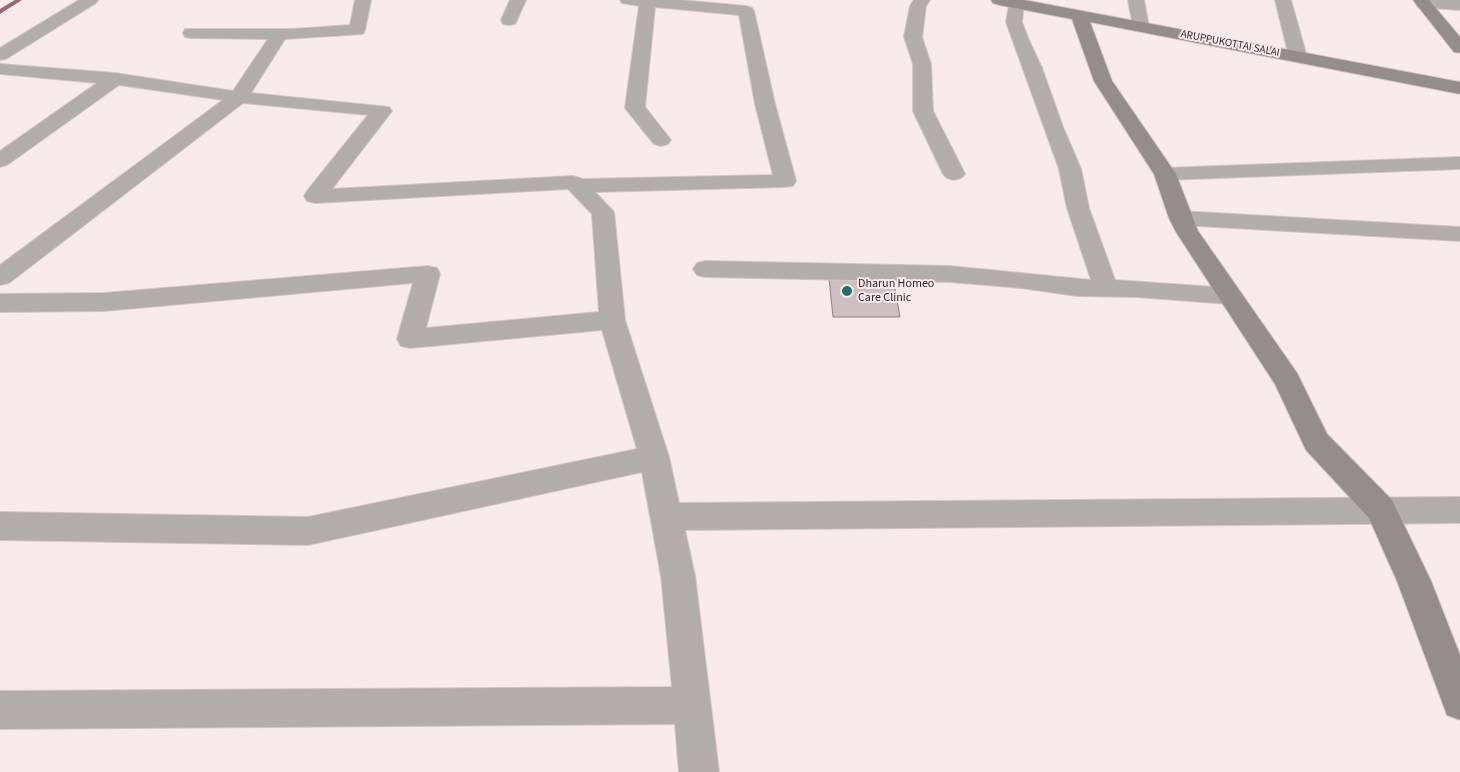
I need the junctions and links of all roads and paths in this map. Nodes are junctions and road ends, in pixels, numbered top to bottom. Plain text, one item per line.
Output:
1 (90, 0) edge
2 (363, 0) edge
3 (518, 0) edge
4 (628, 0) edge
5 (922, 0) edge
6 (1136, 0) edge
7 (1283, 0) edge
8 (648, 2) junction
9 (1008, 2) edge
10 (1422, 2) edge
11 (1460, 5) edge
12 (1079, 15) junction
13 (509, 20) dead end
14 (1141, 27) junction
15 (192, 33) dead end
16 (280, 34) junction
17 (1460, 48) edge
18 (0, 55) edge
19 (1298, 57) junction
20 (0, 69) edge
21 (115, 79) junction
22 (1458, 89) edge
23 (238, 97) junction
24 (661, 140) dead end
25 (0, 161) edge
26 (1460, 163) edge
27 (954, 174) dead end
28 (1165, 174) junction
29 (577, 186) junction
30 (1180, 218) junction
31 (1460, 234) edge
32 (705, 269) dead end
33 (0, 277) edge
34 (1106, 288) junction
35 (1229, 296) junction
36 (0, 302) edge
37 (612, 320) junction
38 (654, 457) junction
39 (1381, 509) junction
40 (1460, 510) edge
41 (666, 517) junction
42 (0, 526) edge
43 (1460, 702) edge
44 (692, 705) junction
45 (0, 710) edge
46 (699, 772) edge

1 - 18 street
2 - 16 street
3 - 13 street
4 - 8 street
5 - 27 street
6 - 14 street
7 - 19 street
8 - 24 street
8 - 29 street
9 - 12 main road, ARUPPUKOTTAI SALAI
9 - 34 street
10 - 11 street
10 - 17 main road
12 - 14 main road, ARUPPUKOTTAI SALAI
12 - 28 main road
14 - 19 main road, ARUPPUKOTTAI SALAI
15 - 16 street
16 - 23 street
19 - 22 main road, ARUPPUKOTTAI SALAI
20 - 21 street
21 - 23 street
21 - 25 street
23 - 29 street
23 - 33 street
26 - 28 street
28 - 30 main road
29 - 37 street
30 - 31 street
30 - 35 main road
32 - 34 street
34 - 35 street
35 - 39 main road
36 - 37 street
37 - 38 street
38 - 41 street
38 - 42 street
39 - 40 street
39 - 41 street
39 - 43 main road
41 - 44 street
44 - 45 street
44 - 46 street

